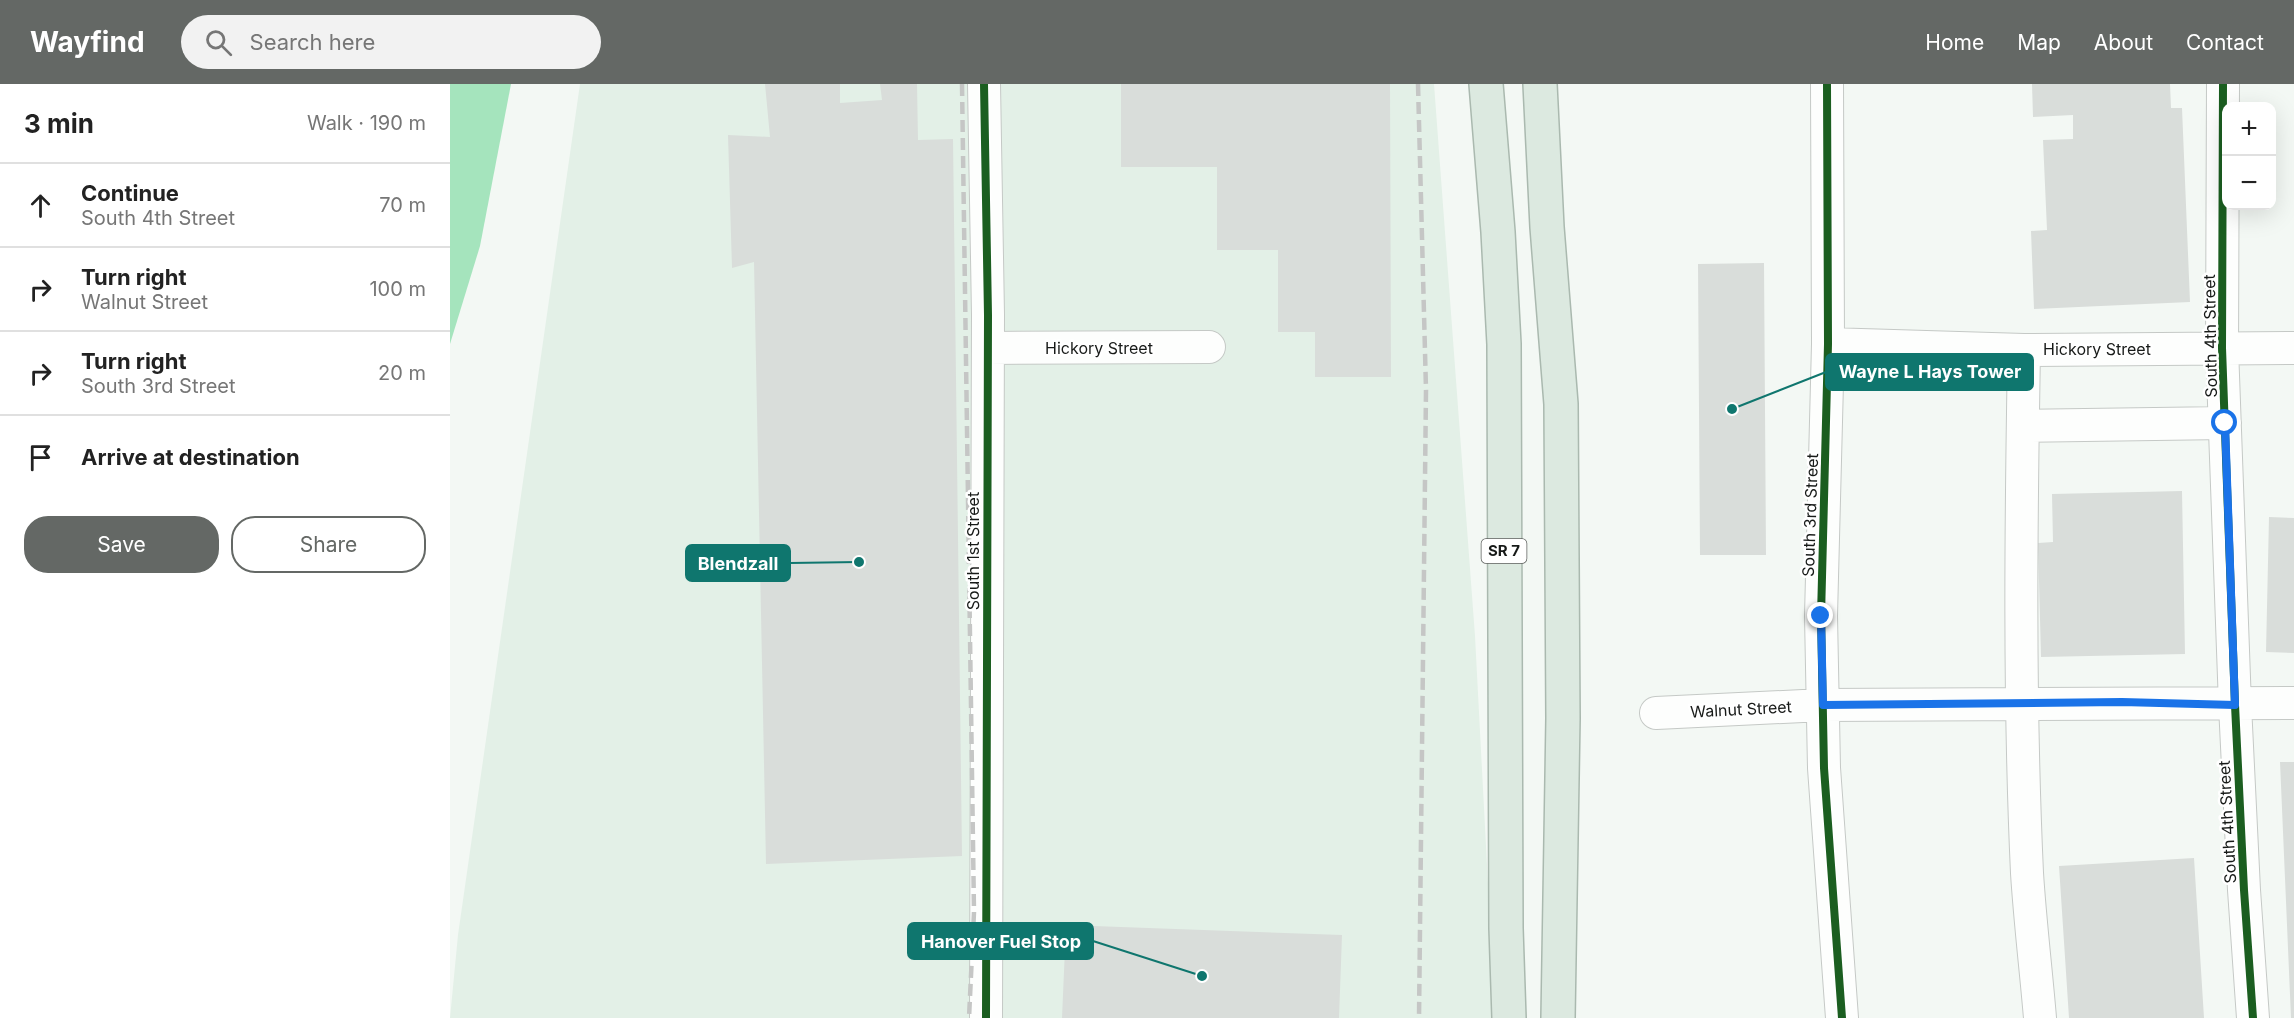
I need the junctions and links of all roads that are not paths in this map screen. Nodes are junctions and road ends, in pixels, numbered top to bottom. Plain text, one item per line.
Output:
1 (984, 84) edge
2 (1486, 84) edge
3 (1540, 84) edge
4 (1827, 84) edge
5 (2223, 84) edge
6 (1828, 344) junction
7 (1209, 347) dead end
8 (988, 348) junction
9 (2222, 348) junction
10 (2294, 348) edge
11 (2024, 350) junction
12 (2225, 423) junction
13 (2022, 426) junction
14 (2294, 703) edge
15 (2022, 704) junction
16 (1823, 705) junction
17 (2235, 705) junction
18 (1656, 713) dead end
19 (986, 1018) edge
20 (1509, 1018) edge
21 (1558, 1018) edge
22 (1842, 1018) edge
23 (2040, 1018) edge
24 (2253, 1018) edge

1 - 8 street, South 1st Street
2 - 20 highway, SR 7
3 - 21 highway
4 - 6 street, South 3rd Street
5 - 9 street, South 4th Street
6 - 11 street, Hickory Street
6 - 16 street, South 3rd Street
7 - 8 street, Hickory Street
8 - 19 street, South 1st Street
9 - 10 street, Hickory Street
9 - 11 street, Hickory Street
9 - 12 street, South 4th Street
11 - 13 street
12 - 13 street
12 - 17 street, South 4th Street
13 - 15 street
14 - 17 street, Walnut Street
15 - 16 street, Walnut Street
15 - 17 street, Walnut Street
15 - 23 street
16 - 18 street, Walnut Street
16 - 22 street, South 3rd Street
17 - 24 street, South 4th Street

